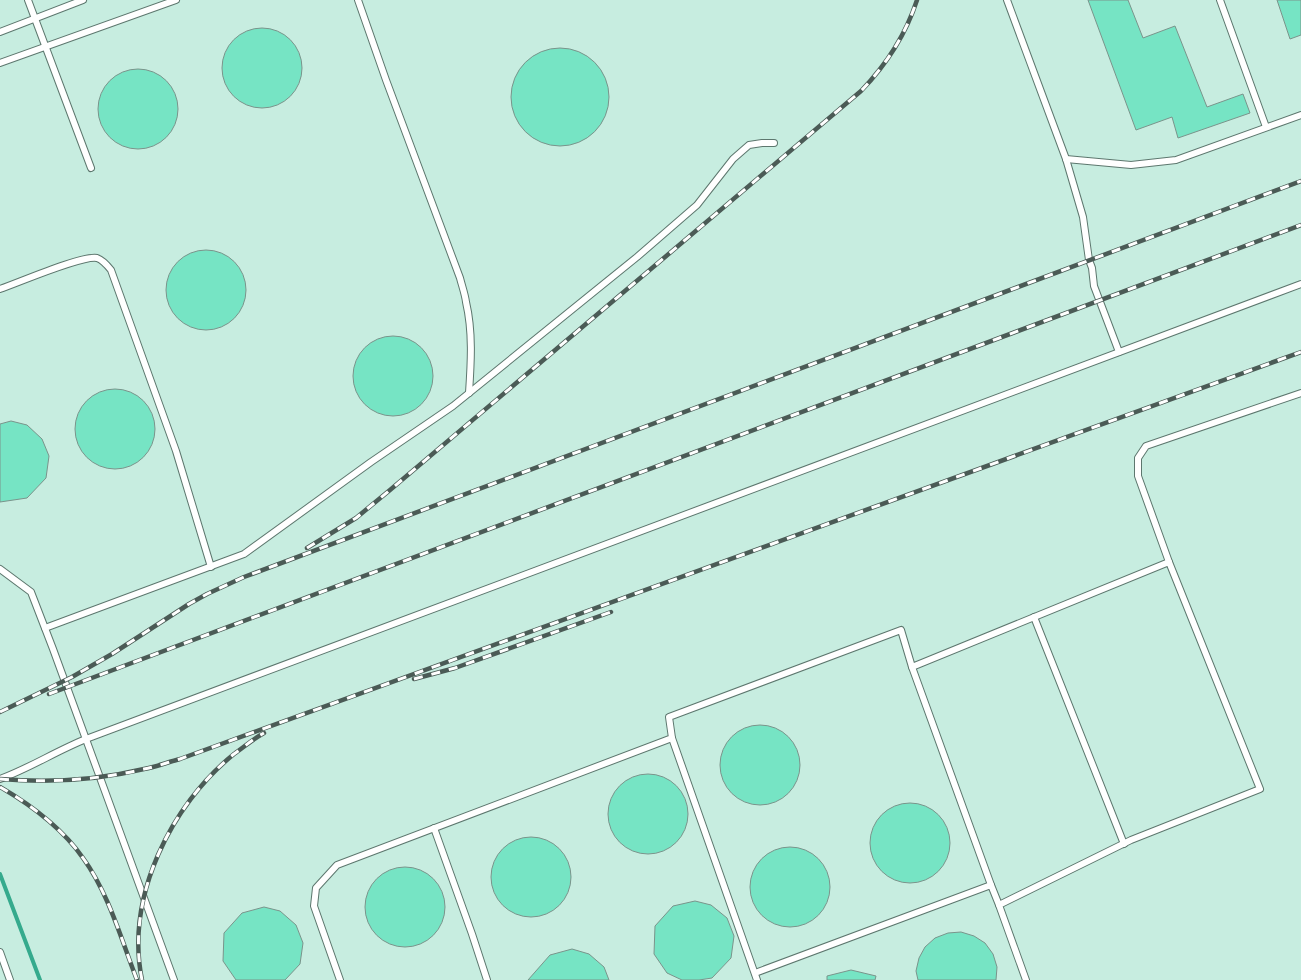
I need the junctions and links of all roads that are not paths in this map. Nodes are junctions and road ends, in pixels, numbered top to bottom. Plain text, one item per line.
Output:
1 (28, 0) edge
2 (83, 0) edge
3 (176, 0) edge
4 (358, 0) edge
5 (1007, 0) edge
6 (1220, 0) edge
7 (35, 18) junction
8 (0, 32) edge
9 (46, 47) junction
10 (0, 63) edge
11 (1301, 115) edge
12 (1266, 127) junction
13 (774, 143) dead end
14 (1066, 159) junction
15 (91, 168) dead end
16 (1301, 284) edge
17 (0, 289) edge
18 (1119, 352) junction
19 (1301, 392) edge
20 (469, 393) junction
21 (1169, 562) junction
22 (211, 567) junction
23 (0, 569) edge
24 (1034, 617) junction
25 (45, 628) junction
26 (912, 666) junction
27 (672, 738) junction
28 (86, 739) junction
29 (0, 779) edge
30 (434, 828) junction
31 (1124, 844) junction
32 (991, 885) junction
33 (999, 905) junction
34 (0, 952) edge
35 (755, 973) junction
36 (10, 980) edge
37 (174, 980) edge
38 (340, 980) edge
39 (487, 980) edge
40 (757, 980) edge
41 (1026, 980) edge

1 - 7 lane
2 - 7 lane
3 - 9 lane
4 - 20 lane
5 - 14 lane
6 - 12 lane
7 - 8 lane
7 - 9 lane
9 - 10 lane
9 - 15 lane
11 - 12 lane
12 - 14 lane
13 - 20 lane
14 - 18 lane
16 - 18 lane
17 - 22 lane
18 - 28 lane
19 - 21 lane
20 - 22 lane
21 - 24 lane
21 - 31 lane
22 - 25 lane
23 - 25 lane
24 - 26 lane
24 - 31 lane
25 - 28 lane
26 - 27 lane
26 - 32 lane
27 - 30 lane
27 - 35 lane
28 - 29 lane
28 - 37 lane
30 - 38 lane
30 - 39 lane
31 - 33 lane
32 - 33 lane
32 - 35 lane
33 - 41 lane
34 - 36 lane
35 - 40 lane

